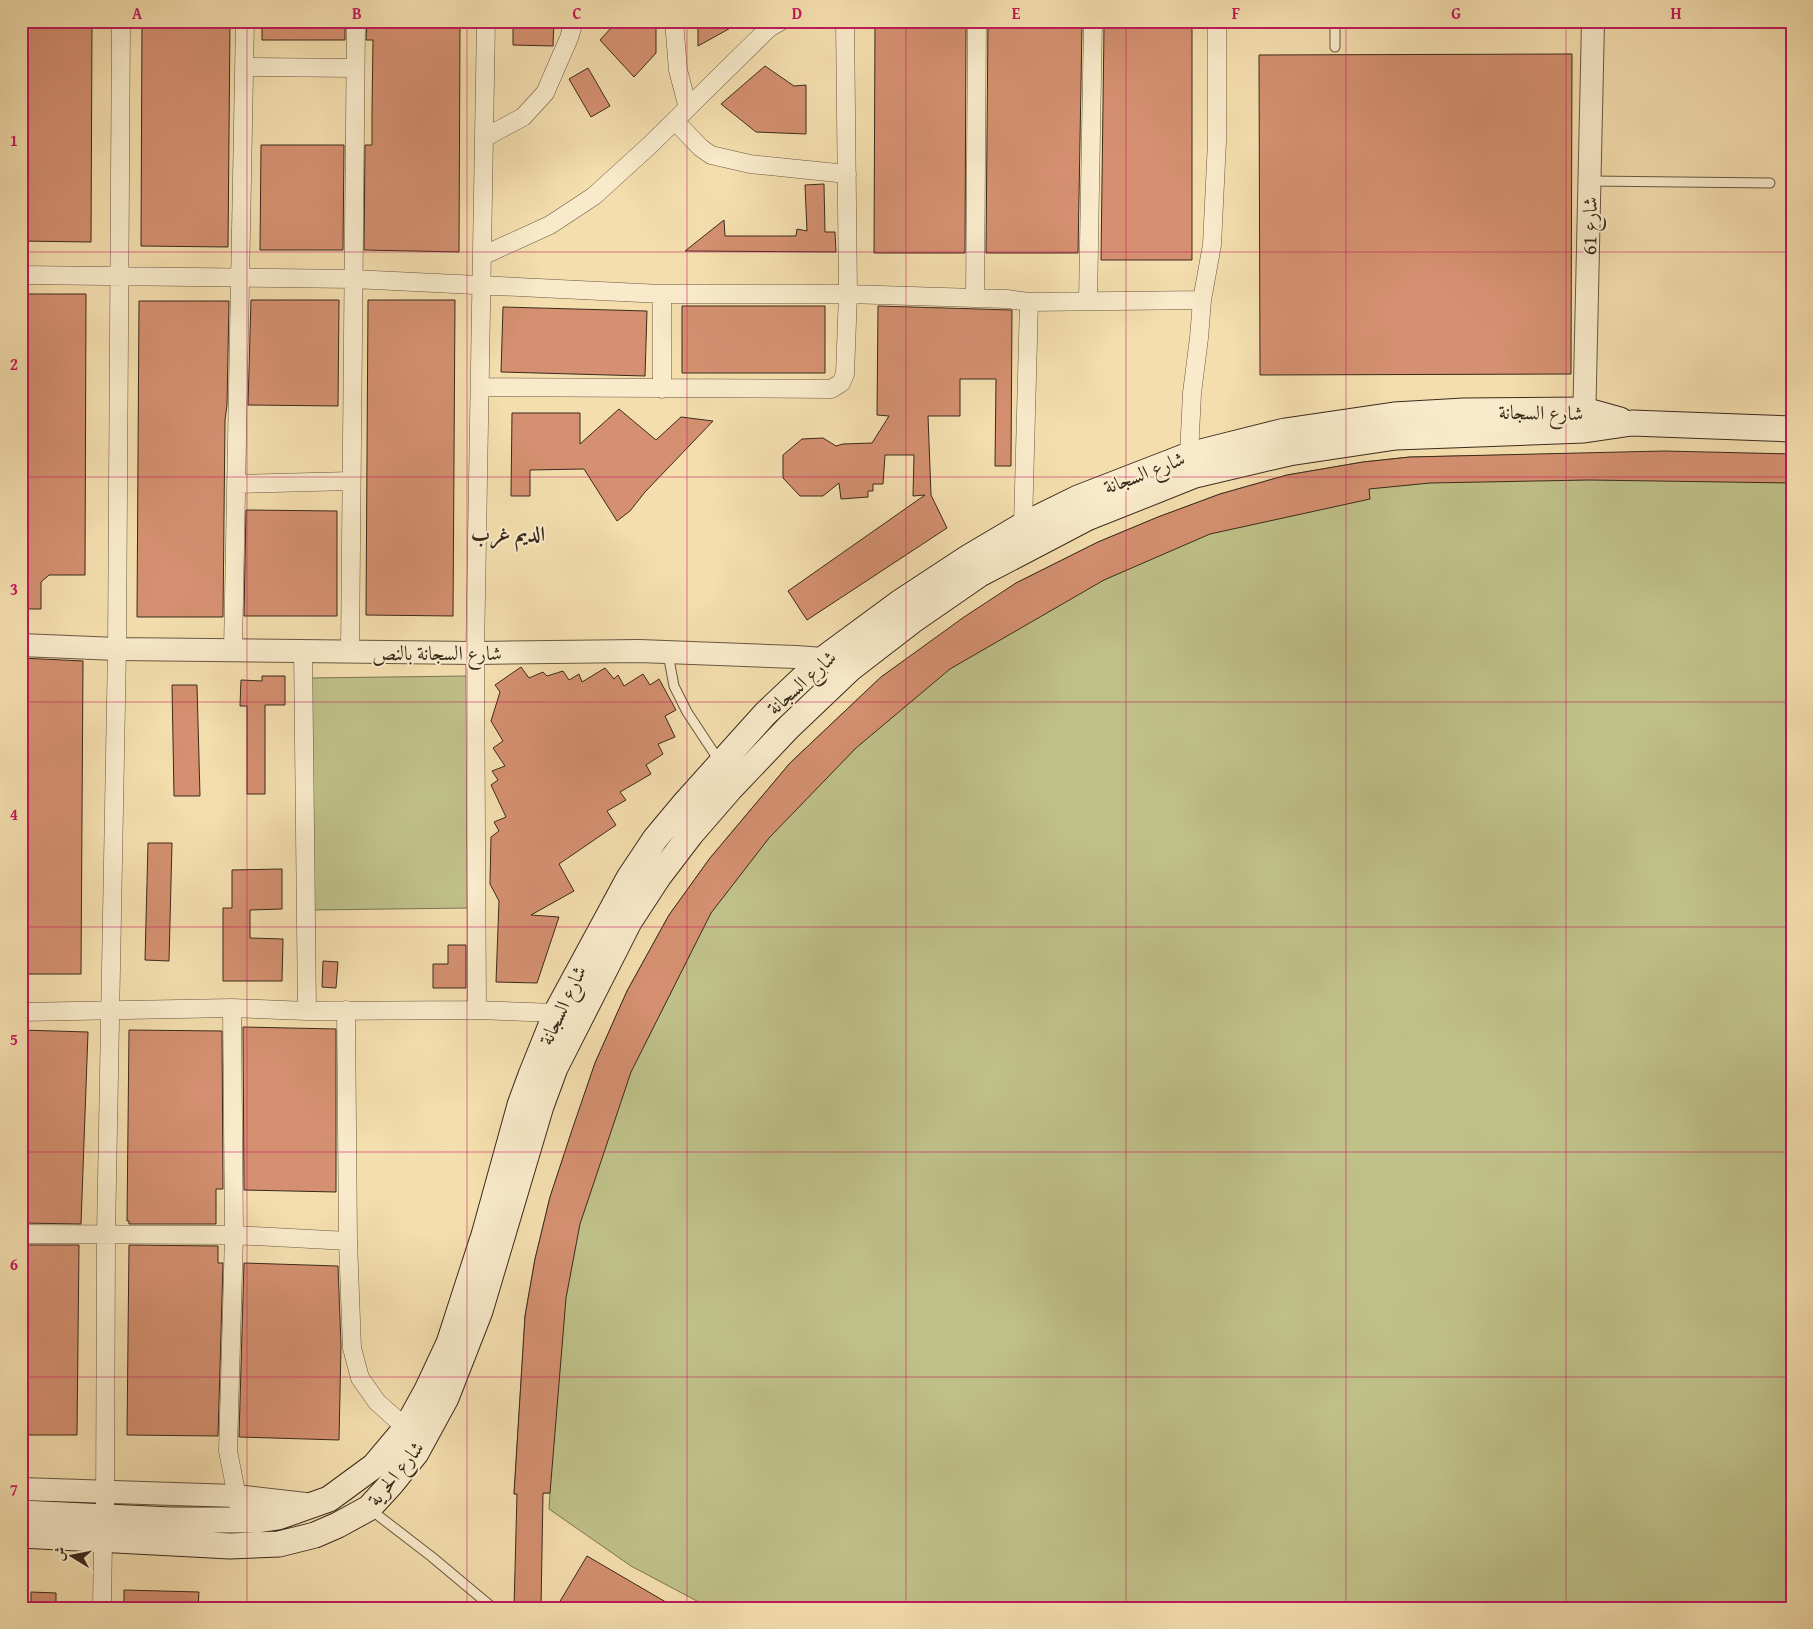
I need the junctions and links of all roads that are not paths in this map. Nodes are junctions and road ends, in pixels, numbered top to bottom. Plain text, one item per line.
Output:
1 (121, 21) edge
2 (245, 21) edge
3 (356, 21) edge
4 (486, 21) edge
5 (574, 21) edge
6 (674, 21) edge
7 (781, 21) edge
8 (845, 21) edge
9 (977, 21) edge
10 (1094, 21) edge
11 (1217, 21) edge
12 (1335, 21) edge
13 (1593, 21) edge
14 (1335, 47) dead end
15 (244, 67) junction
16 (355, 68) junction
17 (688, 108) junction
18 (675, 121) junction
19 (484, 138) junction
20 (847, 174) junction
21 (1589, 181) junction
22 (1770, 183) dead end
23 (482, 256) junction
24 (21, 275) edge
25 (120, 277) junction
26 (239, 278) junction
27 (353, 279) junction
28 (482, 287) junction
29 (662, 294) junction
30 (848, 294) junction
31 (975, 298) junction
32 (1088, 300) junction
33 (1202, 300) junction
34 (1029, 302) junction
35 (480, 387) junction
36 (662, 389) junction
37 (1584, 420) junction
38 (1792, 429) edge
39 (1189, 454) junction
40 (352, 481) junction
41 (237, 484) junction
42 (1023, 525) junction
43 (21, 645) edge
44 (117, 649) junction
45 (233, 650) junction
46 (303, 650) junction
47 (350, 651) junction
48 (668, 652) junction
49 (475, 653) junction
50 (823, 659) junction
51 (851, 668) junction
52 (720, 763) junction
53 (232, 1008) junction
54 (110, 1010) junction
55 (346, 1010) junction
56 (477, 1010) junction
57 (307, 1011) junction
58 (21, 1012) edge
59 (556, 1012) junction
60 (530, 1106) junction
61 (21, 1234) edge
62 (106, 1234) junction
63 (234, 1236) junction
64 (348, 1241) junction
65 (406, 1428) junction
66 (21, 1489) edge
67 (236, 1496) junction
68 (315, 1505) junction
69 (369, 1508) junction
70 (21, 1513) edge
71 (105, 1516) junction
72 (242, 1521) junction
73 (21, 1535) edge
74 (247, 1546) junction
75 (102, 1608) edge
76 (493, 1608) edge

1 - 25 street
2 - 15 street
3 - 16 street
4 - 19 street
5 - 19 street
6 - 17 street
7 - 17 street
8 - 20 street
9 - 31 street
10 - 32 street
11 - 33 street
12 - 14 lane
13 - 21 street, شارع 61
15 - 16 street
15 - 26 street
16 - 27 street
17 - 18 street
18 - 20 street
18 - 23 street
19 - 23 street
20 - 30 street
21 - 22 lane
21 - 37 street, شارع 61
23 - 28 street
24 - 25 street
25 - 26 street
25 - 44 street
26 - 27 street
26 - 41 street
27 - 28 street
27 - 40 street
28 - 29 street
28 - 35 street
29 - 30 street
29 - 36 street
30 - 31 street
30 - 36 street
31 - 34 street
32 - 33 street
32 - 34 street
33 - 39 street
34 - 42 street
35 - 36 street
35 - 49 street
37 - 38 main road, شارع السجانة
37 - 39 main road, شارع السجانة
37 - 51 main road, شارع السجانة
39 - 42 main road, شارع السجانة
40 - 41 street
40 - 47 street
41 - 45 street
42 - 50 main road, شارع السجانة
43 - 44 street, شارع السجانة بالنص
44 - 45 street, شارع السجانة بالنص
44 - 54 street
45 - 46 street, شارع السجانة بالنص
46 - 47 street, شارع السجانة بالنص
46 - 57 street
47 - 49 street, شارع السجانة بالنص
48 - 49 street, شارع السجانة بالنص
48 - 50 street, شارع السجانة بالنص
48 - 52 lane
49 - 56 street
50 - 51 street, شارع السجانة بالنص
50 - 52 main road, شارع السجانة
51 - 60 main road, شارع السجانة
52 - 59 main road, شارع السجانة
53 - 54 street
53 - 57 street
53 - 63 street
54 - 58 street
54 - 62 street
55 - 56 street
55 - 57 street
55 - 64 street
56 - 59 street
59 - 60 main road, شارع السجانة
60 - 65 main road, شارع الحرية
60 - 69 main road, شارع الحرية
61 - 62 street
62 - 63 street
62 - 71 street
63 - 64 street
63 - 67 street
64 - 65 street
65 - 68 main road, شارع الحرية
66 - 71 street
67 - 68 street
67 - 71 street
67 - 72 street
68 - 72 main road, شارع الحرية
69 - 74 main road, شارع الحرية
69 - 76 lane
70 - 71 main road, شارع الحرية
71 - 72 main road, شارع الحرية
71 - 73 main road, شارع الحرية
71 - 74 main road, شارع الحرية
71 - 75 street
72 - 74 street

